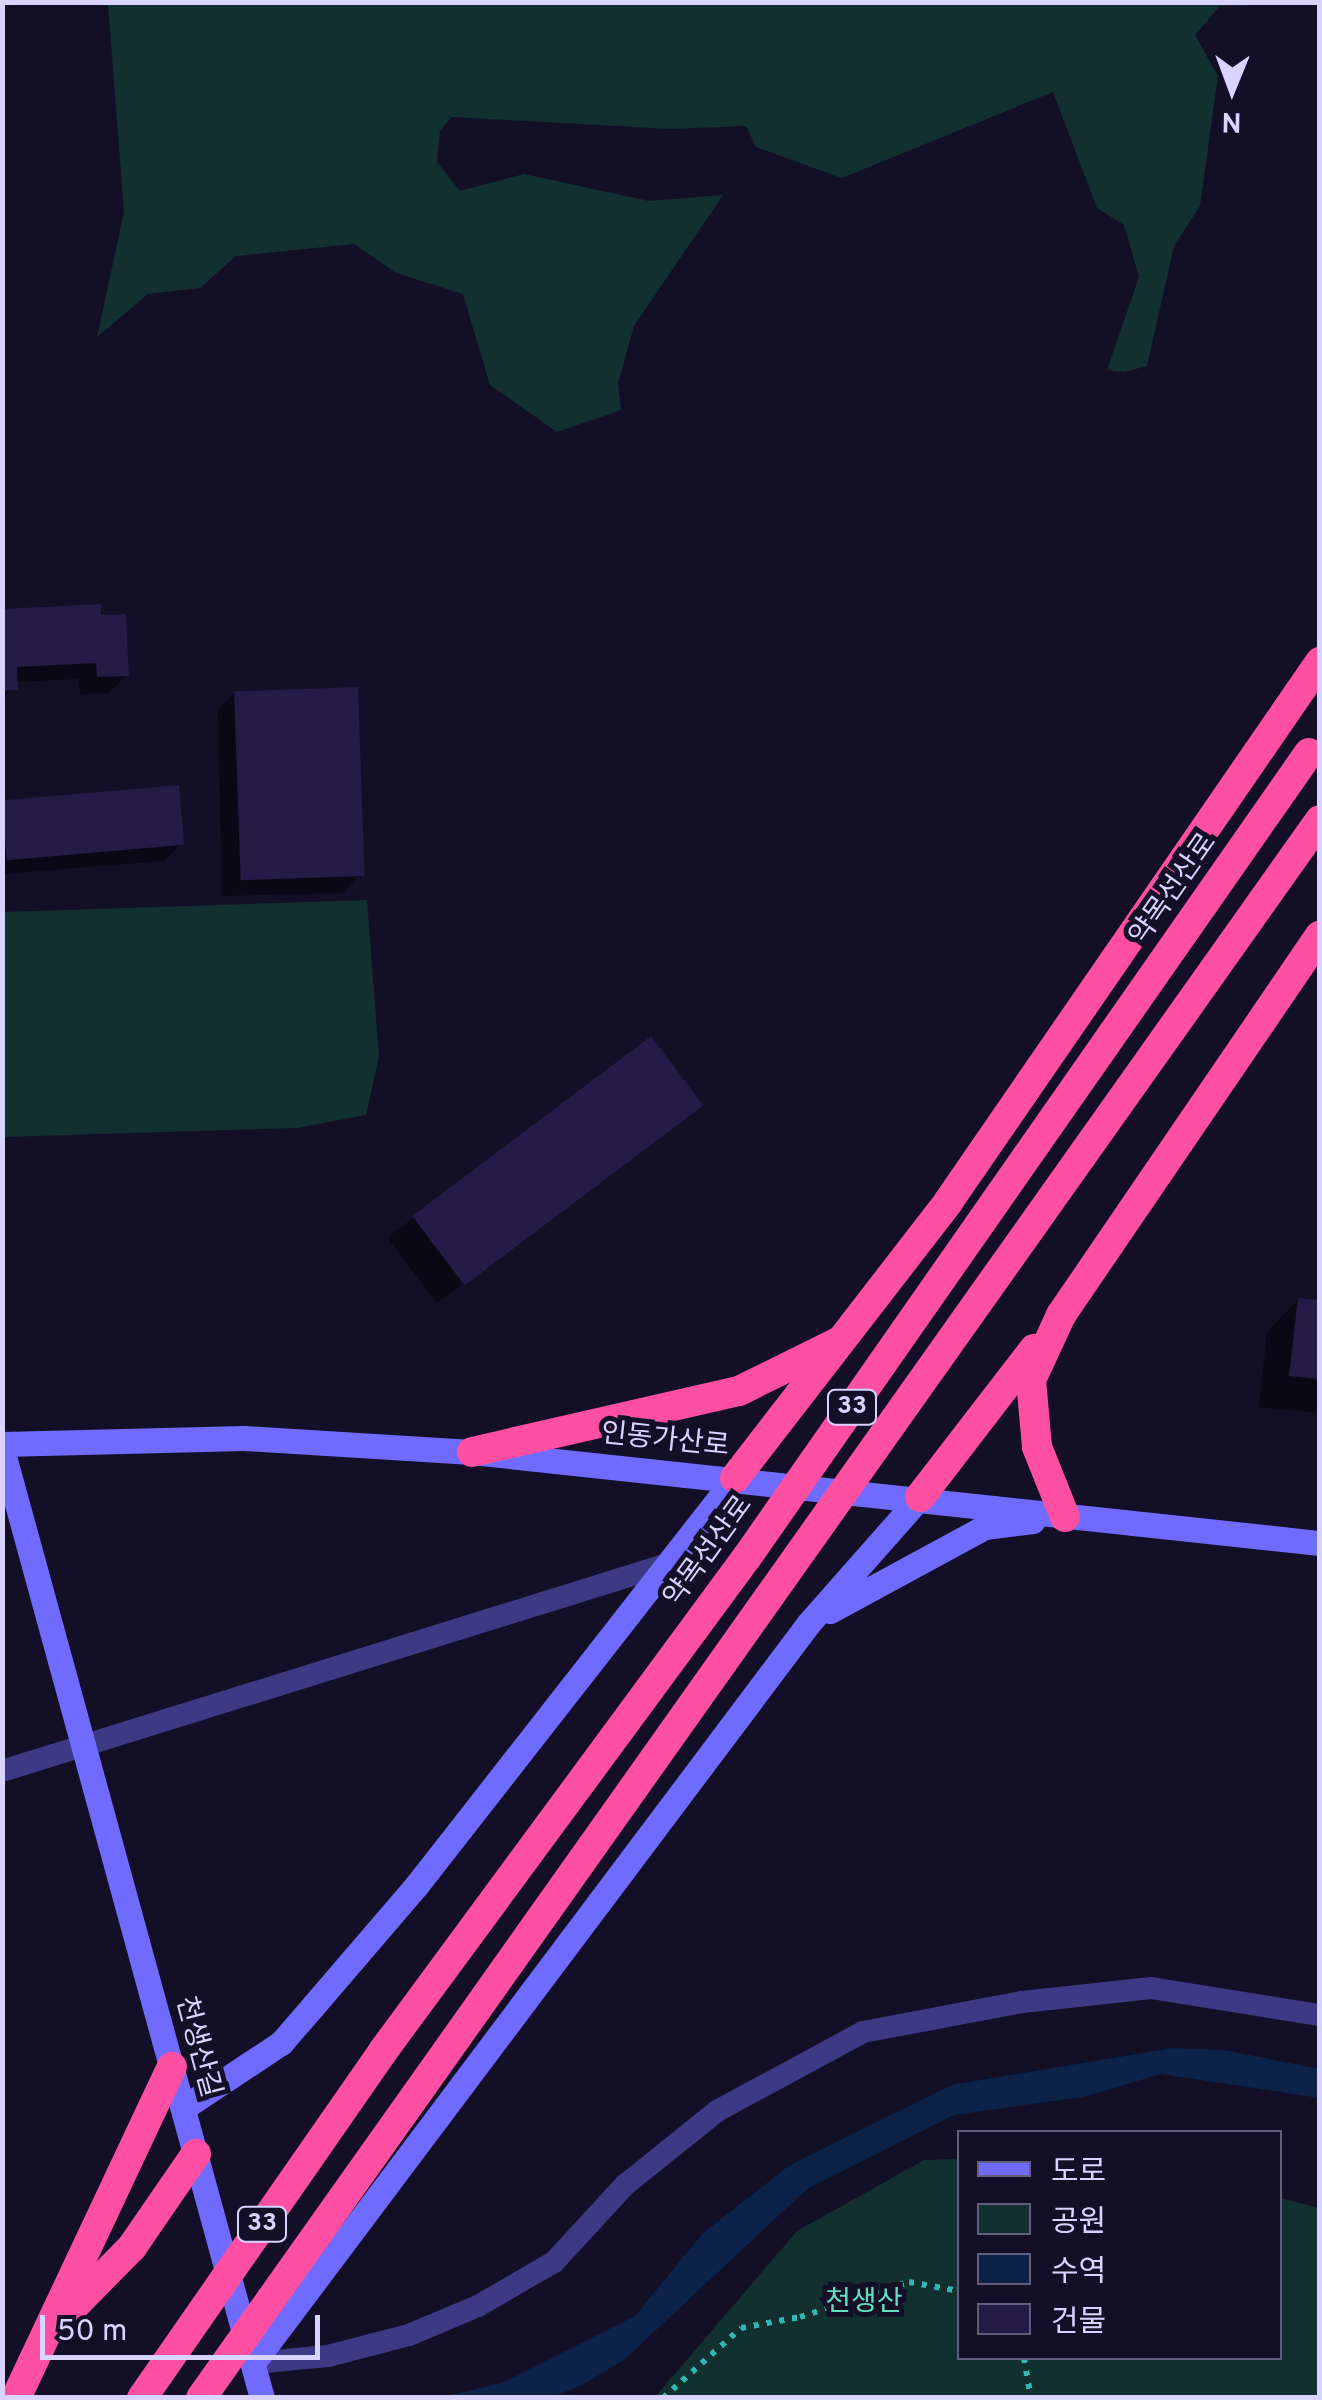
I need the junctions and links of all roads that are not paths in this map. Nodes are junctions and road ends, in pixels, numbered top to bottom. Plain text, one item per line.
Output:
1 (1320, 662) edge
2 (1314, 746) edge
3 (1320, 820) edge
4 (1320, 936) edge
5 (1060, 1315) junction
6 (846, 1339) junction
7 (2, 1447) edge
8 (472, 1452) junction
9 (735, 1478) junction
10 (920, 1497) junction
11 (1065, 1517) junction
12 (1320, 1543) edge
13 (668, 1564) junction
14 (808, 1624) junction
15 (84, 1746) junction
16 (2, 1771) edge
17 (1320, 2015) edge
18 (172, 2067) junction
19 (183, 2108) junction
20 (196, 2154) junction
21 (45, 2342) junction
22 (253, 2363) junction
23 (16, 2398) edge
24 (142, 2398) edge
25 (201, 2398) edge
26 (262, 2398) edge

1 - 6 highway
2 - 24 highway, 약목선산로 / 33, bridge
3 - 25 highway, 33, bridge
4 - 5 highway
5 - 10 highway
5 - 11 highway
6 - 8 highway
6 - 9 highway
7 - 8 main road, 인동가산로
7 - 15 main road, 천생산길
8 - 9 main road, 인동가산로
9 - 10 main road, 인동가산로
9 - 13 main road
10 - 11 main road, 인동가산로
10 - 14 main road
11 - 12 main road, 인동가산로
11 - 14 main road
13 - 15 lane
13 - 19 main road
14 - 22 main road
15 - 16 lane
15 - 18 main road, 천생산길
17 - 22 lane
18 - 19 main road, 천생산길
18 - 21 highway
19 - 20 main road, 천생산길
20 - 21 highway
20 - 22 main road, 천생산길
21 - 23 highway
22 - 26 main road, 천생산길

